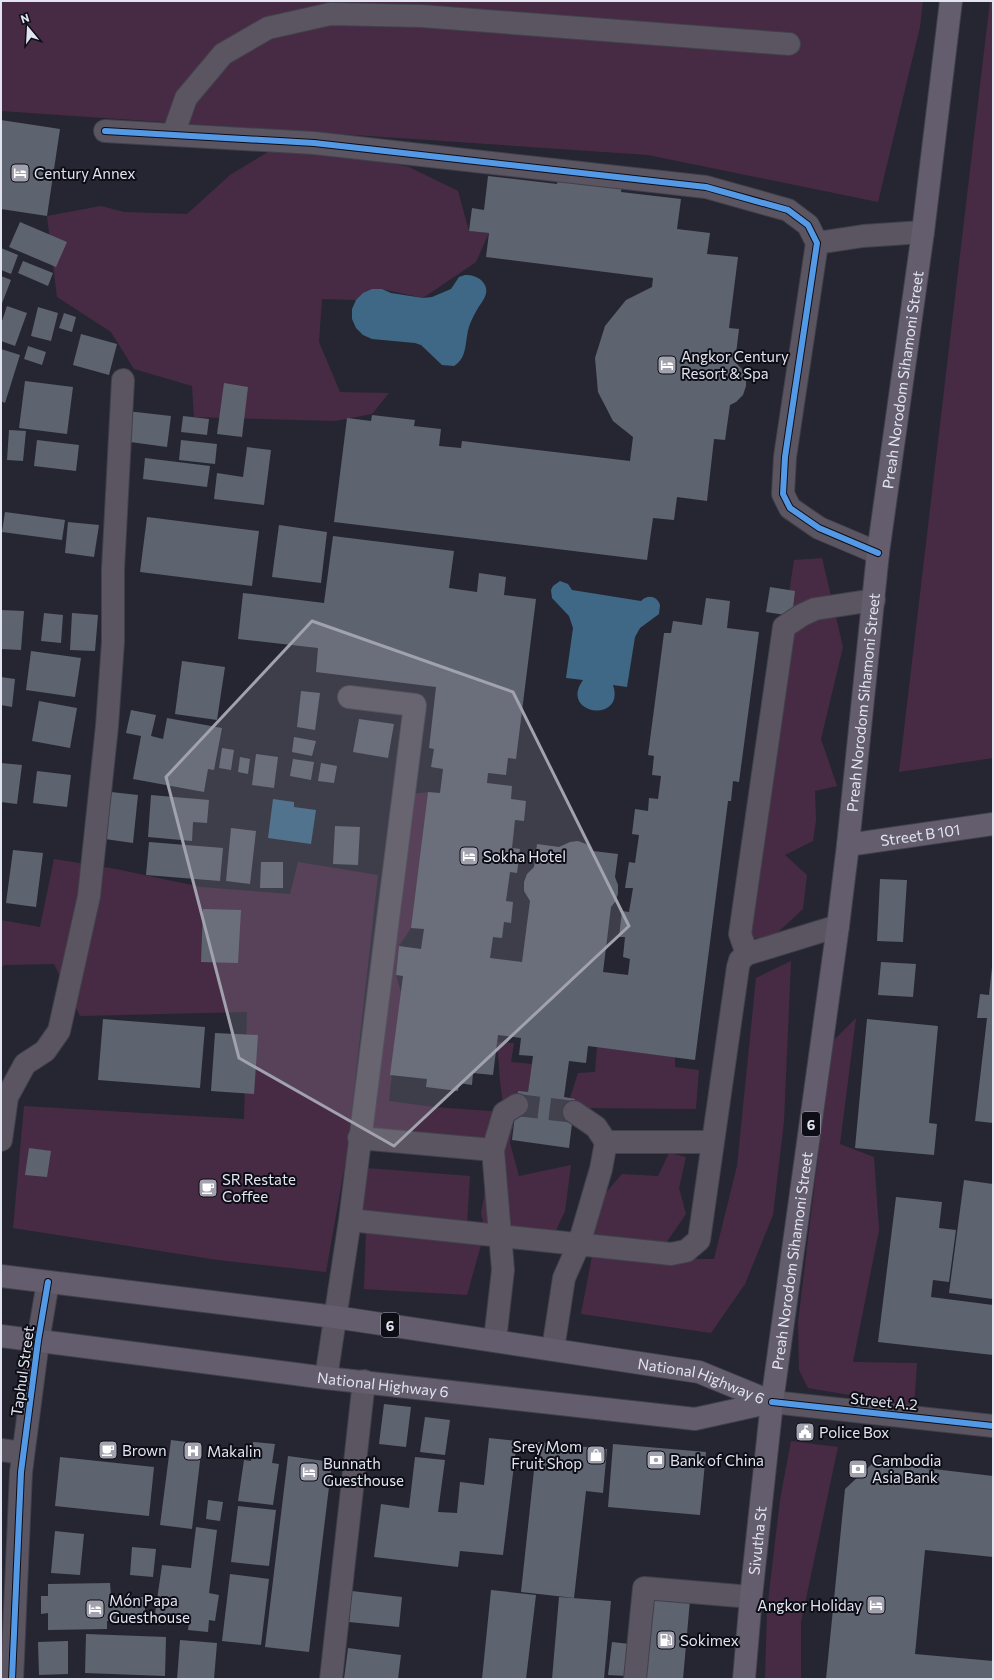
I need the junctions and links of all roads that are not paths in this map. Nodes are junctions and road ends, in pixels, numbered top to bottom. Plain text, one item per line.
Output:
1 (951, 1) edge
2 (789, 44) dead end
3 (105, 131) dead end
4 (174, 135) junction
5 (922, 232) junction
6 (817, 243) junction
7 (123, 380) dead end
8 (878, 553) junction
9 (874, 600) junction
10 (349, 697) dead end
11 (993, 824) edge
12 (848, 845) junction
13 (838, 926) junction
14 (746, 954) junction
15 (517, 1105) dead end
16 (574, 1112) tunnel mouth
17 (359, 1138) junction
18 (1, 1140) edge
19 (606, 1142) junction
20 (713, 1142) junction
21 (493, 1150) junction
22 (350, 1220) junction
23 (501, 1236) junction
24 (580, 1244) junction
25 (1, 1276) edge
26 (48, 1282) junction
27 (335, 1317) junction
28 (1, 1336) edge
29 (494, 1340) junction
30 (38, 1341) junction
31 (553, 1349) junction
32 (326, 1378) junction
33 (364, 1381) junction
34 (772, 1402) junction
35 (993, 1426) edge
36 (1, 1450) edge
37 (24, 1454) junction
38 (750, 1597) junction
39 (12, 1679) edge
40 (331, 1679) edge
41 (636, 1679) edge
42 (744, 1679) edge

1 - 5 main road, Preah Norodom Sihamoni Street
2 - 4 street
3 - 4 street
4 - 6 street
5 - 6 street
5 - 8 main road, Preah Norodom Sihamoni Street
6 - 8 street
7 - 18 street
8 - 9 main road, Preah Norodom Sihamoni Street
9 - 12 main road, Preah Norodom Sihamoni Street
9 - 14 street
10 - 17 street
11 - 12 main road, Street B 101
12 - 13 main road, Preah Norodom Sihamoni Street / 6
13 - 14 street
13 - 34 main road, Preah Norodom Sihamoni Street / 6
14 - 20 street
15 - 21 street
16 - 19 street
17 - 21 street
17 - 22 street
19 - 20 street
19 - 24 street
20 - 24 street
21 - 23 street
22 - 23 street
22 - 27 street
23 - 24 street
23 - 29 street
24 - 31 street
25 - 26 main road, National Highway 6 / 6
26 - 27 main road, National Highway 6 / 6
26 - 30 street, Taphul Street
27 - 29 main road, National Highway 6 / 6
27 - 32 street
28 - 30 main road, National Highway 6
29 - 31 main road, National Highway 6 / 6
30 - 32 main road, National Highway 6
30 - 37 street, Taphul Street
31 - 34 main road, National Highway 6 / 6
32 - 33 main road, National Highway 6
33 - 34 main road, National Highway 6
33 - 40 street
34 - 35 street, Street A.2
34 - 38 main road, Sivutha St
36 - 37 street
37 - 39 street, Taphul Street
38 - 41 street
38 - 42 main road, Sivutha St

